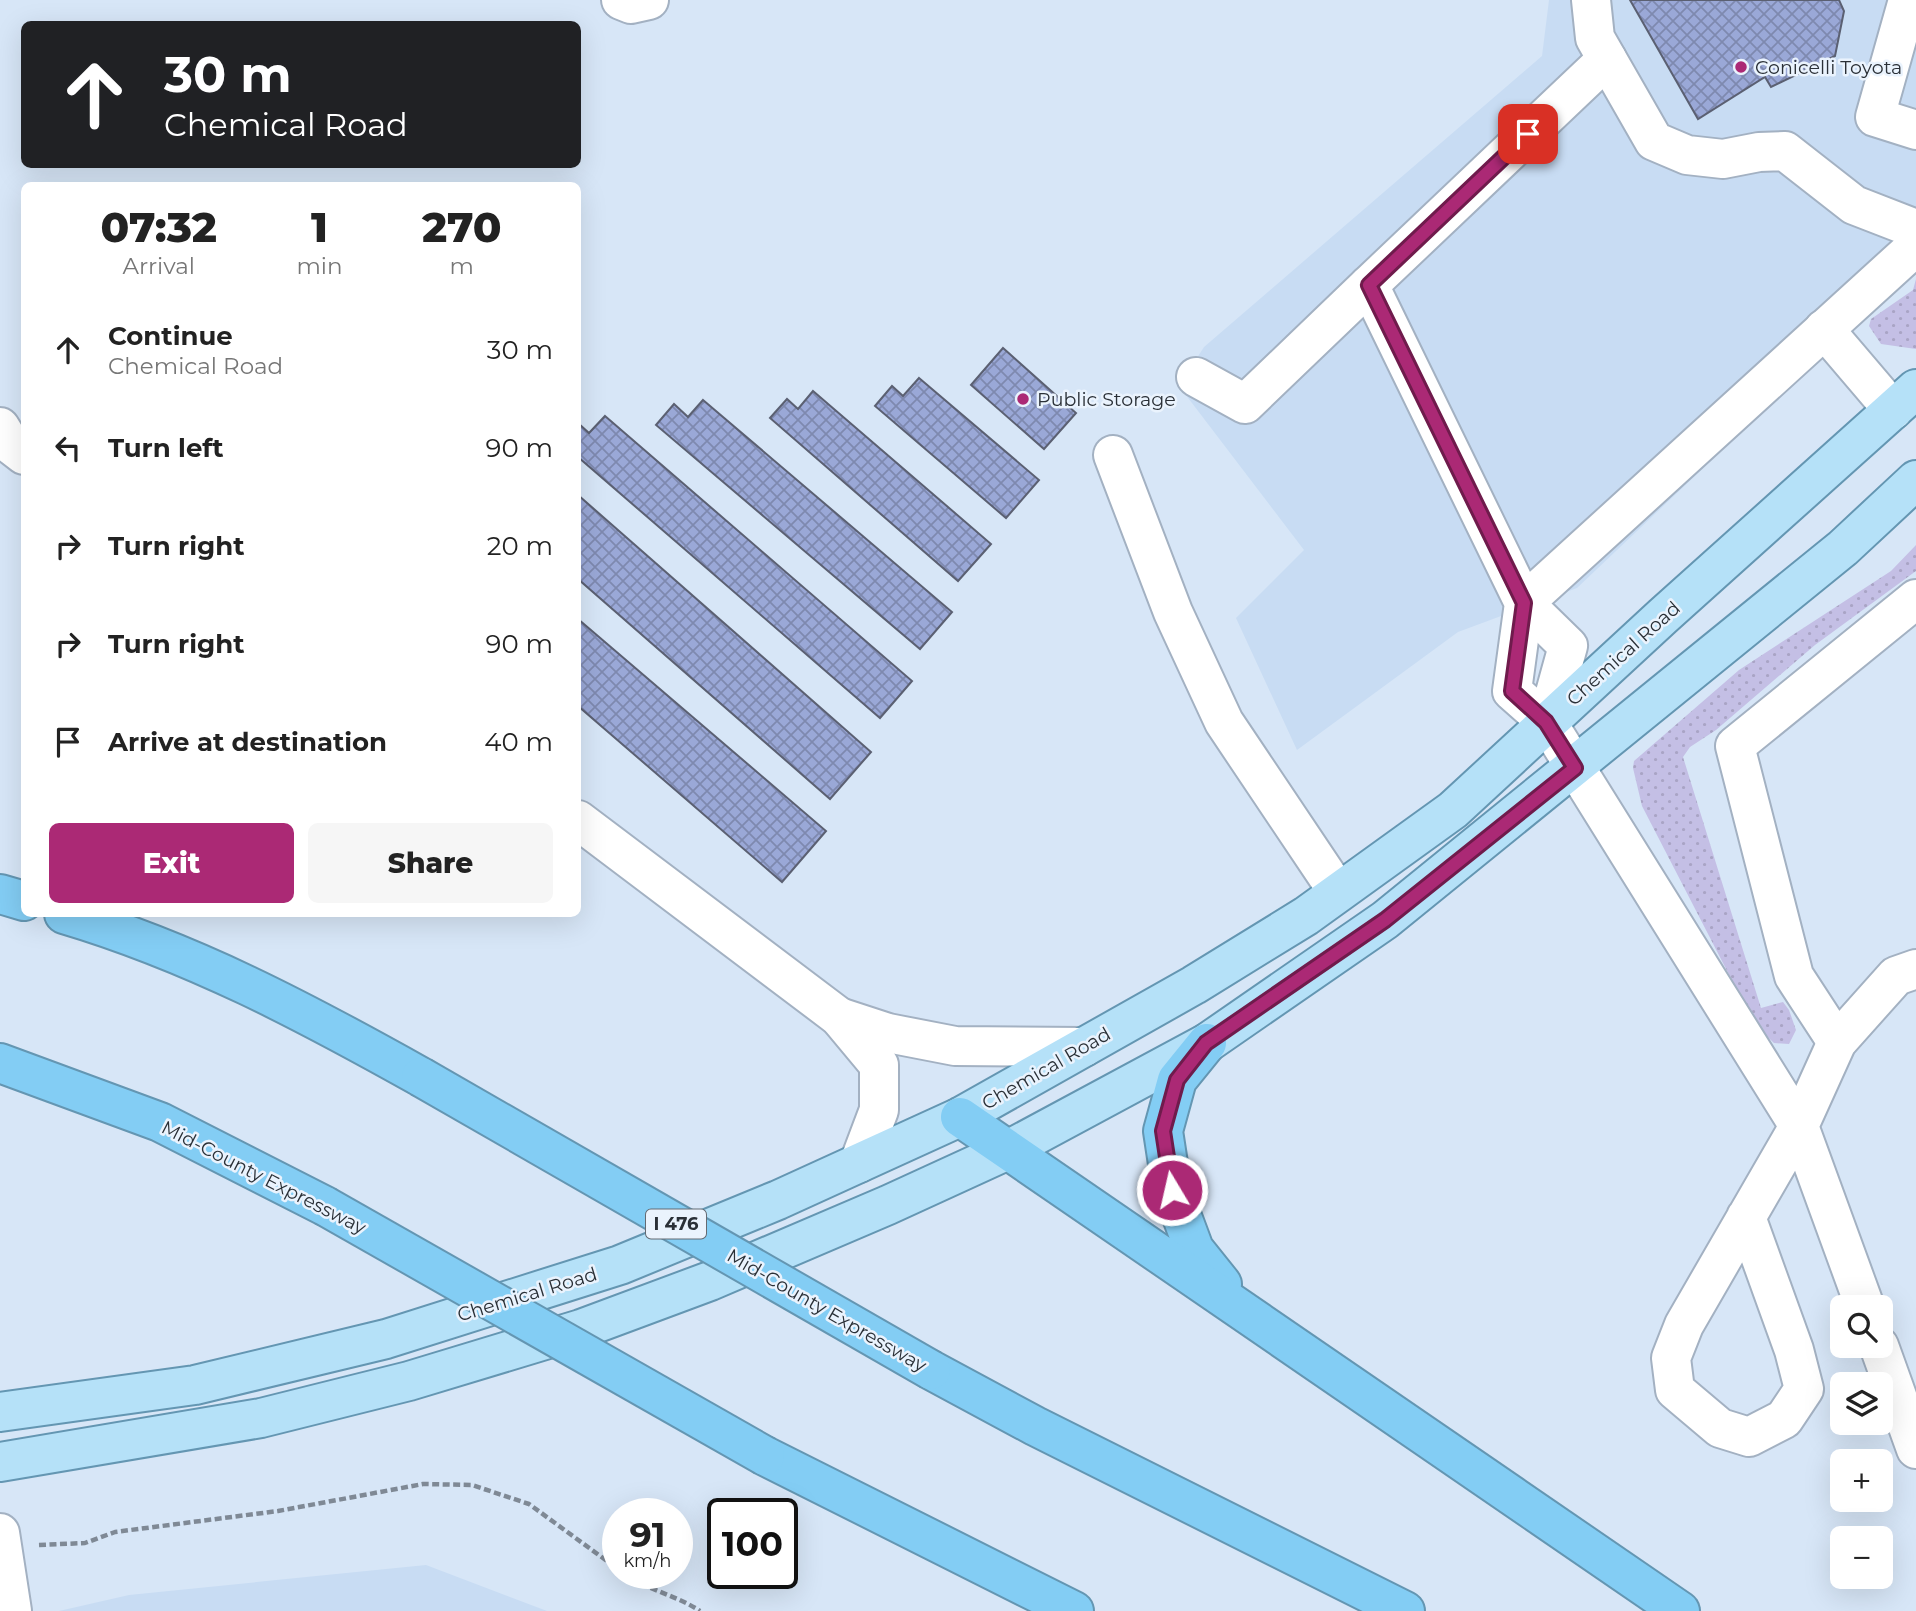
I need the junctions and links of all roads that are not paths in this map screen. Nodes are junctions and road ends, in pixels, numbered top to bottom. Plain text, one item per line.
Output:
1 (621, 0) edge
2 (649, 0) edge
3 (1591, 0) edge
4 (1908, 0) edge
5 (1607, 59) junction
6 (1916, 130) edge
7 (1916, 229) edge
8 (1916, 246) edge
9 (1369, 285) junction
10 (1824, 329) junction
11 (1196, 377) dead end
12 (1905, 400) edge
13 (0, 426) edge
14 (21, 453) edge
15 (1113, 455) dead end
16 (1916, 480) edge
17 (1916, 598) edge
18 (1524, 603) junction
19 (1546, 722) junction
20 (1575, 768) junction
21 (581, 822) edge
22 (1338, 892) junction
23 (0, 894) edge
24 (21, 900) edge
25 (72, 917) edge
26 (1916, 969) edge
27 (839, 1017) junction
28 (1838, 1042) junction
29 (1206, 1043) junction
30 (1084, 1047) junction
31 (0, 1063) edge
32 (960, 1117) junction
33 (1799, 1126) junction
34 (1009, 1150) junction
35 (859, 1163) junction
36 (1746, 1217) junction
37 (1861, 1295) edge
38 (1248, 1315) junction
39 (1883, 1358) edge
40 (0, 1412) edge
41 (1916, 1449) edge
42 (0, 1462) edge
43 (891, 1521) junction
44 (1, 1538) edge
45 (12, 1611) edge
46 (1029, 1611) edge
47 (1074, 1611) edge
48 (1405, 1611) edge
49 (1680, 1611) edge

1 - 2 street
3 - 5 street
4 - 6 street
5 - 7 street
5 - 9 street
8 - 10 street
9 - 11 street
9 - 18 street
10 - 12 street
10 - 18 street
12 - 19 main road, Chemical Road
13 - 14 street
15 - 22 street
16 - 20 main road
17 - 28 street
18 - 19 street
19 - 20 street
19 - 22 main road, Chemical Road
20 - 29 main road
20 - 33 street
21 - 27 street
22 - 30 main road, Chemical Road
23 - 24 highway
25 - 48 highway, Mid-County Expressway / I 476, bridge
26 - 28 street
27 - 30 street
27 - 35 street
28 - 33 street
29 - 34 main road
29 - 38 highway
30 - 32 main road, Chemical Road
31 - 43 highway, Mid-County Expressway, bridge
32 - 34 highway
32 - 35 main road, Chemical Road
33 - 36 street
33 - 37 street
34 - 38 highway
34 - 42 main road
35 - 40 main road, Chemical Road
36 - 36 street
38 - 49 highway
39 - 41 street
43 - 46 highway
43 - 47 highway, Mid-County Expressway
44 - 45 street

